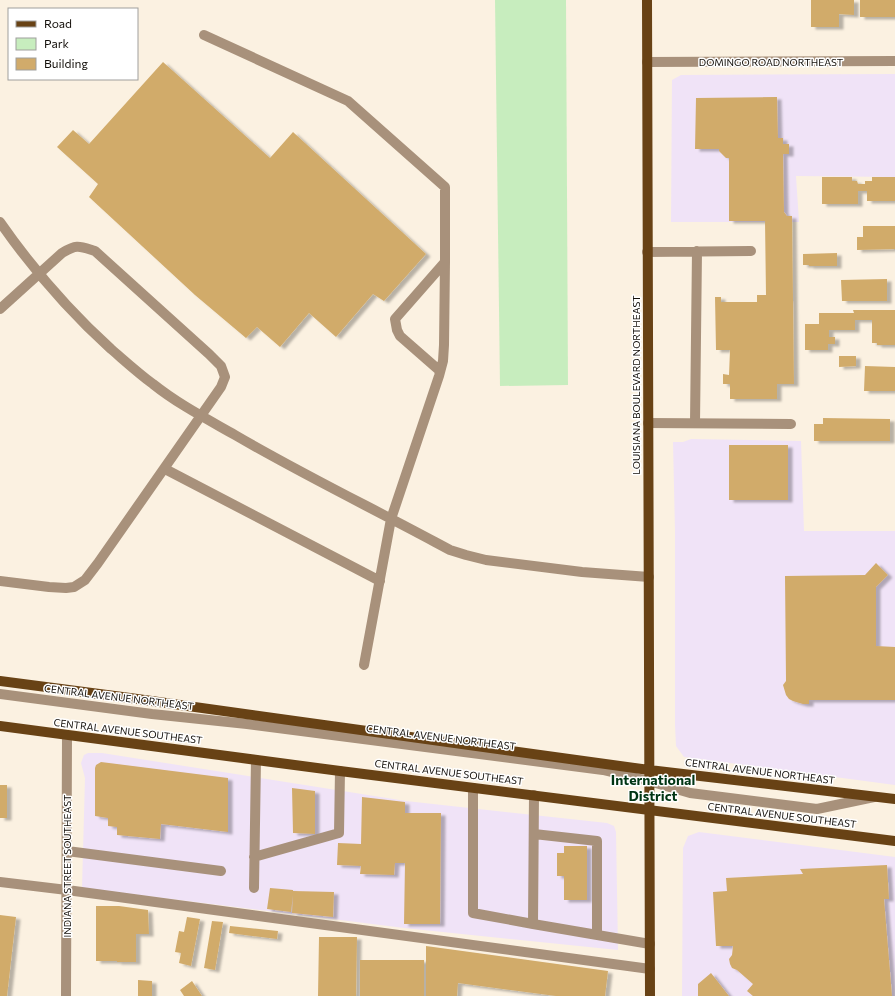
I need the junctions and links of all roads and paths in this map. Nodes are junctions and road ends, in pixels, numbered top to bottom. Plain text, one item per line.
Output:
1 (647, 0) edge
2 (204, 35) dead end
3 (895, 61) edge
4 (647, 62) junction
5 (0, 222) edge
6 (697, 251) junction
7 (751, 251) dead end
8 (648, 252) junction
9 (445, 262) junction
10 (39, 274) junction
11 (0, 309) edge
12 (440, 371) junction
13 (202, 416) junction
14 (648, 423) junction
15 (695, 423) junction
16 (791, 424) dead end
17 (165, 469) junction
18 (391, 519) junction
19 (648, 577) junction
20 (0, 581) edge
21 (380, 581) junction
22 (364, 665) dead end
23 (0, 681) edge
24 (0, 694) edge
25 (0, 726) edge
26 (67, 736) junction
27 (256, 760) junction
28 (649, 770) junction
29 (340, 771) junction
30 (649, 781) junction
31 (473, 788) junction
32 (534, 795) junction
33 (876, 797) junction
34 (895, 799) edge
35 (649, 810) junction
36 (534, 834) junction
37 (895, 841) edge
38 (67, 851) junction
39 (254, 857) junction
40 (221, 870) dead end
41 (0, 882) edge
42 (254, 888) dead end
43 (67, 890) junction
44 (533, 924) junction
45 (597, 934) junction
46 (650, 944) junction
47 (650, 969) junction
48 (66, 996) edge
49 (650, 996) edge

1 - 4 main road, LOUISIANA BOULEVARD NORTHEAST
2 - 9 street
3 - 4 street, DOMINGO ROAD NORTHEAST
4 - 8 main road, LOUISIANA BOULEVARD NORTHEAST
5 - 10 street
6 - 7 street
6 - 8 street
6 - 15 street
8 - 14 main road, LOUISIANA BOULEVARD NORTHEAST
9 - 12 street
9 - 12 street
10 - 11 street
10 - 13 street
10 - 13 street
12 - 18 street
13 - 17 street
13 - 18 street
14 - 15 street
14 - 19 main road, LOUISIANA BOULEVARD NORTHEAST
15 - 16 street
17 - 20 street
17 - 21 street
18 - 19 street
18 - 21 street
19 - 28 main road, LOUISIANA BOULEVARD NORTHEAST
21 - 22 street
23 - 28 main road, CENTRAL AVENUE NORTHEAST
24 - 30 street, CENTRAL AVENUE NORTHEAST
25 - 26 main road, CENTRAL AVENUE SOUTHEAST
26 - 27 main road, CENTRAL AVENUE SOUTHEAST
26 - 38 street, INDIANA STREET SOUTHEAST
27 - 29 main road, CENTRAL AVENUE SOUTHEAST
27 - 39 street
28 - 30 main road, LOUISIANA BOULEVARD NORTHEAST
28 - 33 main road, CENTRAL AVENUE NORTHEAST
29 - 31 main road, CENTRAL AVENUE SOUTHEAST
29 - 39 street
30 - 33 street, CENTRAL AVENUE NORTHEAST
30 - 35 main road, LOUISIANA BOULEVARD NORTHEAST
31 - 32 main road, CENTRAL AVENUE SOUTHEAST
31 - 44 street
32 - 35 main road, CENTRAL AVENUE SOUTHEAST
32 - 36 street
33 - 34 main road, CENTRAL AVENUE NORTHEAST
35 - 37 main road, CENTRAL AVENUE SOUTHEAST
35 - 46 main road, LOUISIANA BOULEVARD NORTHEAST
36 - 44 street
36 - 45 street
38 - 40 street
38 - 43 street, INDIANA STREET SOUTHEAST
39 - 42 street
41 - 43 street
43 - 47 street
43 - 48 street, INDIANA STREET SOUTHEAST
44 - 45 street
45 - 46 street
46 - 47 main road, LOUISIANA BOULEVARD NORTHEAST
47 - 49 main road, LOUISIANA BOULEVARD NORTHEAST

